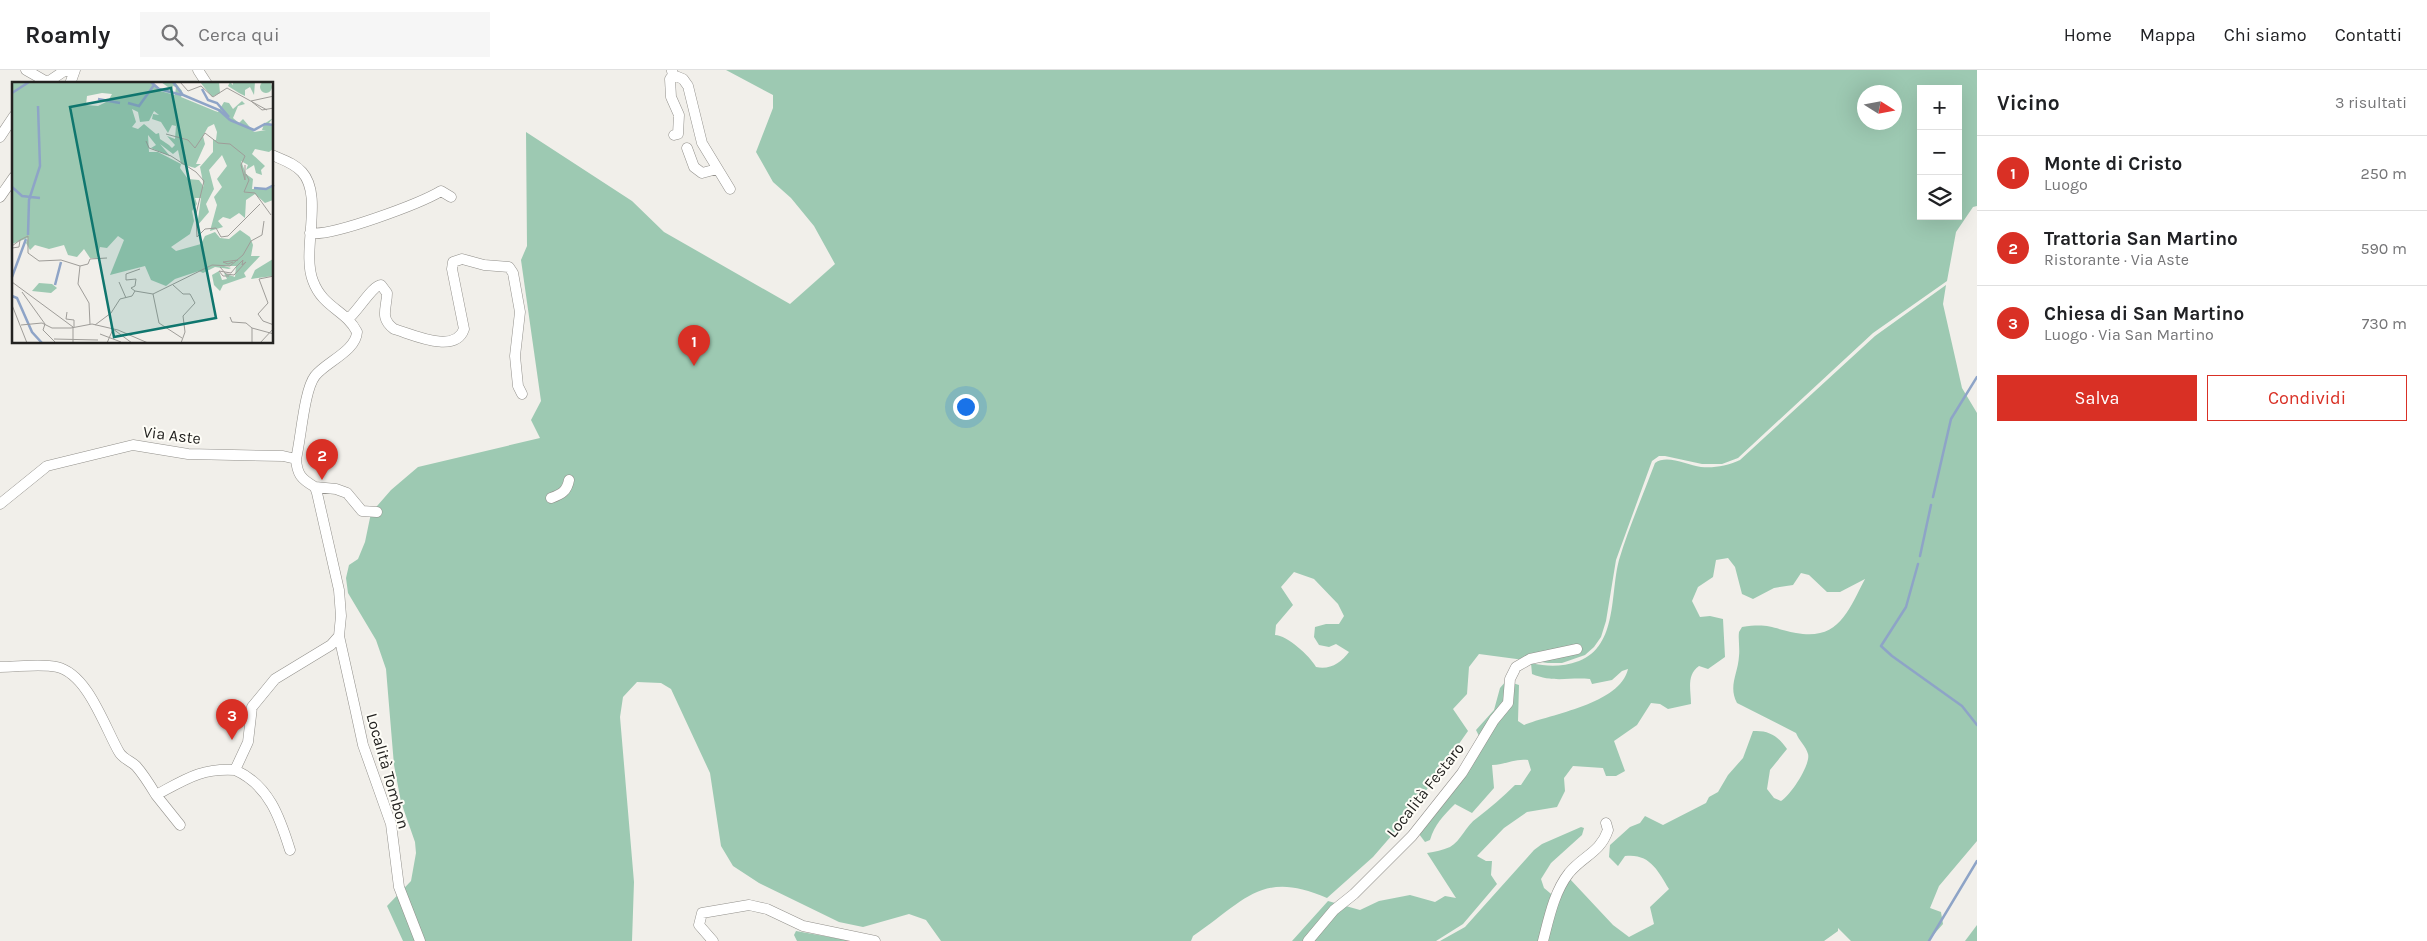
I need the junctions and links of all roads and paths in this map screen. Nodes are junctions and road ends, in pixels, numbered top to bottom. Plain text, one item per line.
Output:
1 (26, 70) edge
2 (75, 70) edge
3 (198, 70) edge
4 (673, 73) edge
5 (44, 82) edge
6 (48, 82) edge
7 (71, 82) edge
8 (206, 82) edge
9 (12, 119) edge
10 (674, 135) dead end
11 (0, 136) edge
12 (687, 148) dead end
13 (274, 156) edge
14 (717, 169) junction
15 (12, 180) edge
16 (730, 189) dead end
17 (0, 196) edge
18 (450, 197) dead end
19 (310, 233) junction
20 (348, 319) junction
21 (522, 394) dead end
22 (296, 459) junction
23 (569, 480) dead end
24 (315, 486) junction
25 (551, 498) dead end
26 (0, 504) edge
27 (377, 512) dead end
28 (339, 636) junction
29 (1577, 649) dead end
30 (0, 667) edge
31 (235, 770) junction
32 (156, 794) junction
33 (1606, 823) dead end
34 (180, 825) dead end
35 (290, 850) dead end
36 (420, 941) edge
37 (713, 941) edge
38 (875, 941) edge
39 (1308, 941) edge
40 (1542, 941) edge

1 - 5 street
2 - 6 street
2 - 7 street
3 - 8 street
4 - 10 street
4 - 14 street
9 - 11 street
12 - 14 street
13 - 19 street
14 - 16 street
15 - 17 street
18 - 19 street
19 - 20 street
20 - 21 street
20 - 22 street
22 - 24 street
22 - 26 street, Via Aste
23 - 25 street
24 - 27 street
24 - 28 street
28 - 31 street
28 - 36 street, Località Tombon
29 - 39 street, Località Festaro
30 - 32 street
31 - 32 street
31 - 35 street
32 - 34 street
33 - 40 street
37 - 38 street

